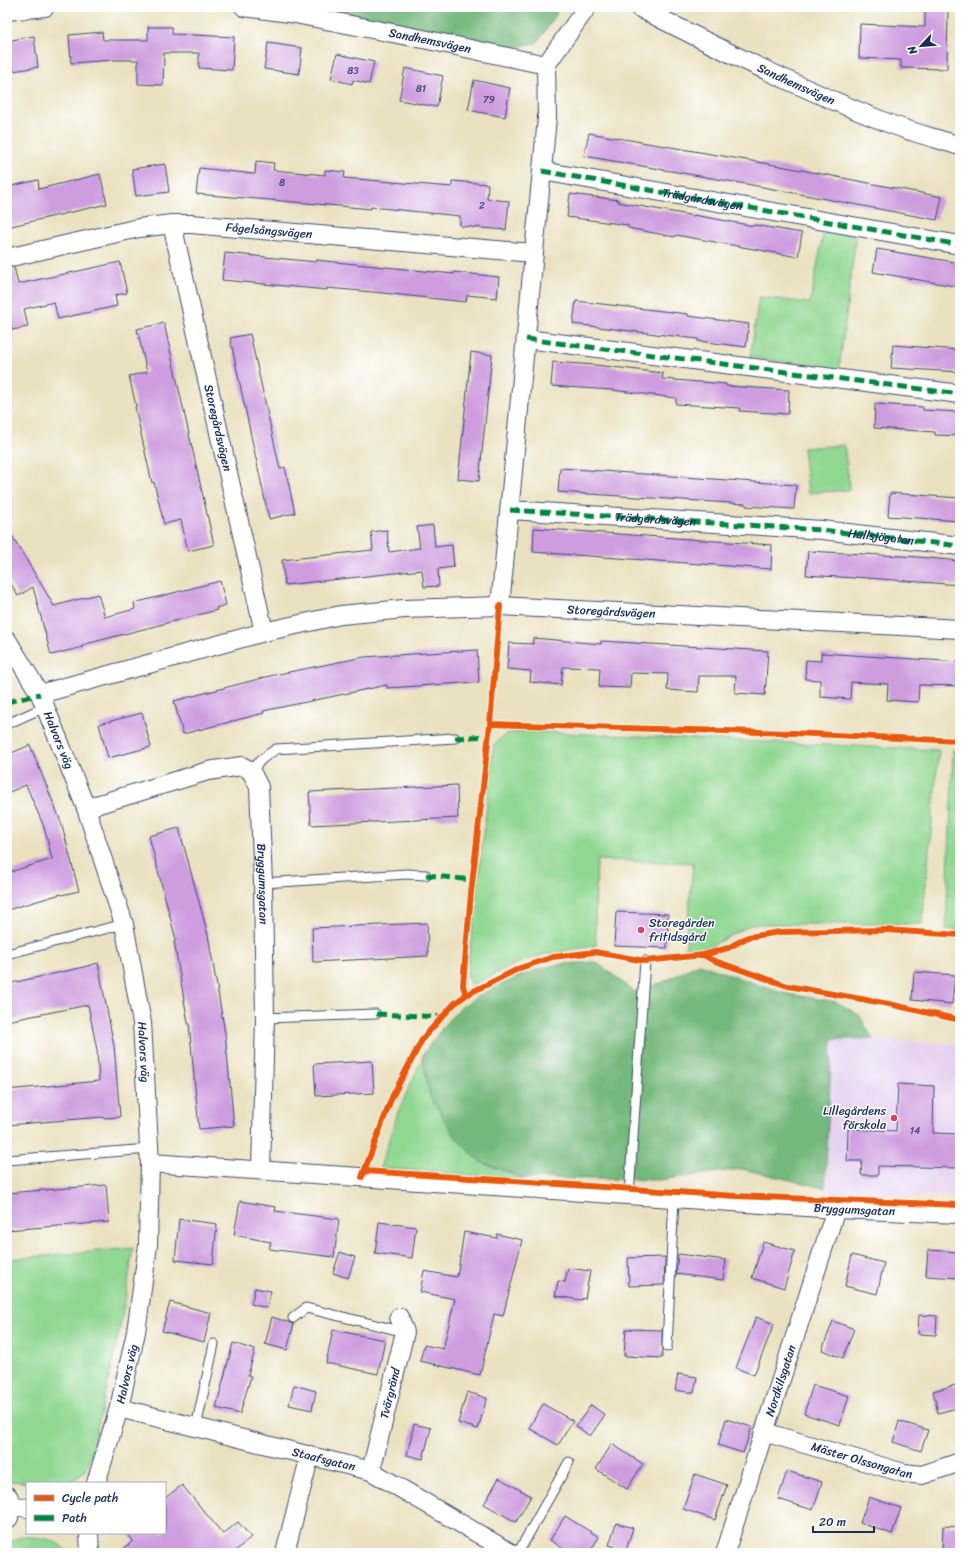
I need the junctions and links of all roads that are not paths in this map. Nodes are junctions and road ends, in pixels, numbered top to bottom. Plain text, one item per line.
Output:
1 (45, 7) edge
2 (244, 7) edge
3 (588, 7) edge
4 (638, 7) edge
5 (7, 11) edge
6 (546, 65) junction
7 (960, 146) edge
8 (542, 171) junction
9 (172, 224) junction
10 (960, 245) edge
11 (533, 253) junction
12 (7, 258) edge
13 (526, 339) junction
14 (960, 394) edge
15 (510, 510) junction
16 (802, 529) joint
17 (960, 546) edge
18 (500, 606) junction
19 (960, 629) edge
20 (264, 632) junction
21 (7, 640) edge
22 (42, 701) junction
23 (7, 724) edge
24 (455, 738) dead end
25 (251, 771) junction
26 (86, 808) junction
27 (426, 875) dead end
28 (263, 883) junction
29 (124, 924) junction
30 (7, 954) edge
31 (646, 961) dead end
32 (376, 1014) dead end
33 (265, 1018) junction
34 (149, 1156) junction
35 (7, 1160) edge
36 (261, 1170) junction
37 (629, 1195) junction
38 (674, 1198) junction
39 (836, 1209) junction
40 (960, 1214) edge
41 (293, 1318) dead end
42 (402, 1324) joint
43 (214, 1344) dead end
44 (667, 1347) dead end
45 (119, 1408) junction
46 (196, 1427) junction
47 (764, 1432) junction
48 (310, 1455) junction
49 (569, 1462) dead end
50 (960, 1462) edge
51 (371, 1471) junction
52 (96, 1482) edge
53 (89, 1534) edge
54 (90, 1553) edge
55 (285, 1553) edge
56 (511, 1553) edge
57 (518, 1553) edge
58 (725, 1553) edge

1 - 5 street
2 - 6 street, Sandhemsvägen
3 - 6 street
4 - 7 street, Sandhemsvägen
6 - 8 street
8 - 10 street, Trädgårdsvägen
8 - 11 street
9 - 11 street, Fågelsångsvägen
9 - 12 street, Fågelsångsvägen
9 - 20 street, Storegårdsvägen
11 - 13 street
13 - 14 street
13 - 15 street
15 - 16 street, Trädgårdsvägen
15 - 18 street
16 - 17 street, Hullsjögatan
18 - 19 street, Storegårdsvägen
18 - 20 street, Storegårdsvägen
20 - 22 street, Storegårdsvägen
21 - 22 street, Halvors väg
22 - 23 lane
22 - 26 street, Halvors väg
24 - 25 lane
25 - 26 street
25 - 28 street, Bryggumsgatan
26 - 29 street, Halvors väg
27 - 28 lane
28 - 33 street, Bryggumsgatan
29 - 30 lane
29 - 34 street, Halvors väg
31 - 37 lane
32 - 33 lane
33 - 36 street, Bryggumsgatan
34 - 35 lane
34 - 36 street, Bryggumsgatan
34 - 45 street, Halvors väg
36 - 37 street, Bryggumsgatan
37 - 38 street, Bryggumsgatan
38 - 39 street, Bryggumsgatan
38 - 44 lane
39 - 40 street, Bryggumsgatan
39 - 47 street, Nordkilsgatan
41 - 42 lane
42 - 51 street, Tvärgränd
43 - 46 lane
45 - 46 street, Staafsgatan
45 - 52 street, Halvors väg
46 - 48 street, Staafsgatan
47 - 50 street, Mäster Olssongatan
47 - 58 street, Nordkilsgatan
48 - 51 street, Staafsgatan
48 - 55 street
49 - 57 lane
51 - 56 street, Staafsgatan
53 - 54 street

